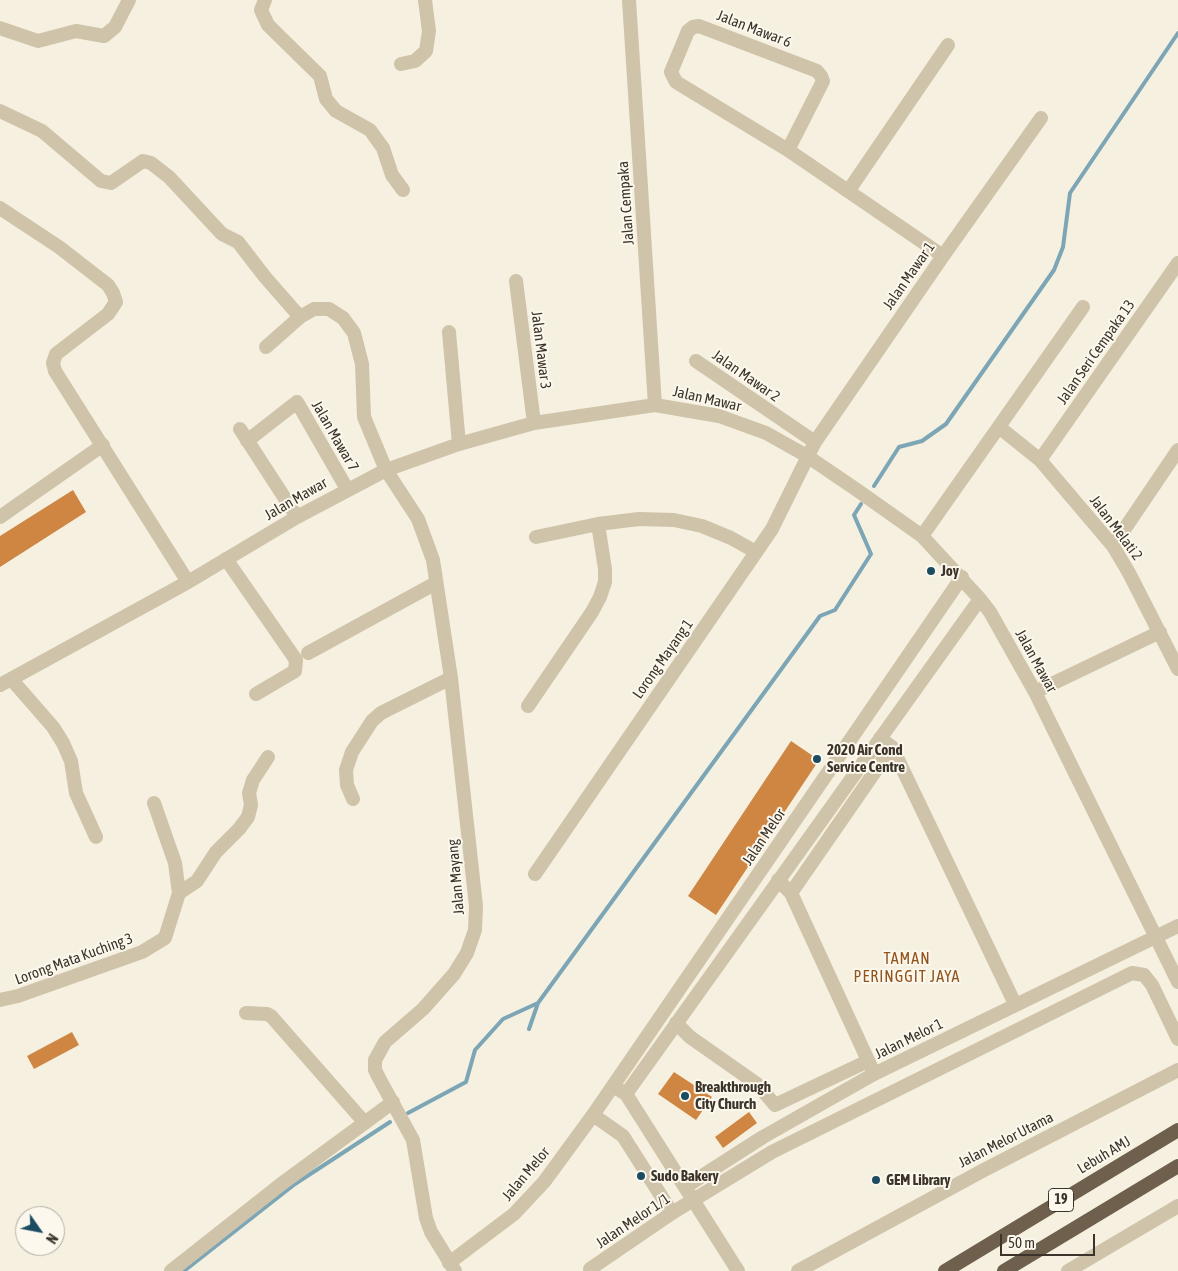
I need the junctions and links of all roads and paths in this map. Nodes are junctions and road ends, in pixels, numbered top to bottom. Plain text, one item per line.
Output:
1 (129, 0) edge
2 (265, 0) edge
3 (425, 0) edge
4 (629, 0) edge
5 (0, 28) edge
6 (948, 45) dead end
7 (401, 64) dead end
8 (0, 112) edge
9 (1042, 118) dead end
10 (788, 150) junction
11 (403, 190) dead end
12 (849, 190) junction
13 (0, 208) edge
14 (943, 256) junction
15 (1178, 263) edge
16 (516, 281) dead end
17 (1083, 307) dead end
18 (300, 317) junction
19 (449, 332) dead end
20 (266, 347) dead end
21 (696, 361) dead end
22 (655, 405) junction
23 (777, 418) junction
24 (534, 423) junction
25 (999, 428) junction
26 (766, 433) junction
27 (815, 442) junction
28 (459, 444) junction
29 (103, 445) junction
30 (807, 456) junction
31 (1177, 456) edge
32 (1040, 460) junction
33 (386, 470) junction
34 (347, 489) junction
35 (0, 516) edge
36 (297, 517) junction
37 (598, 524) junction
38 (922, 536) junction
39 (536, 537) dead end
40 (1113, 546) junction
41 (756, 552) junction
42 (226, 559) junction
43 (962, 577) junction
44 (188, 582) junction
45 (436, 583) junction
46 (980, 599) junction
47 (1160, 632) junction
48 (308, 653) dead end
49 (1178, 669) edge
50 (451, 678) junction
51 (6, 683) edge
52 (1035, 692) junction
53 (256, 694) dead end
54 (528, 706) dead end
55 (880, 738) junction
56 (892, 747) junction
57 (268, 757) dead end
58 (835, 762) junction
59 (854, 774) junction
60 (354, 799) dead end
61 (154, 803) dead end
62 (96, 837) dead end
63 (535, 874) dead end
64 (778, 880) junction
65 (179, 893) junction
66 (791, 893) junction
67 (1178, 926) edge
68 (719, 931) junction
69 (1156, 936) junction
70 (734, 942) junction
71 (1068, 978) junction
72 (1178, 982) edge
73 (1079, 999) junction
74 (0, 1000) edge
75 (1015, 1004) junction
76 (246, 1013) dead end
77 (1174, 1018) edge
78 (676, 1024) junction
79 (1178, 1039) edge
80 (924, 1051) junction
81 (871, 1068) junction
82 (934, 1070) junction
83 (1178, 1070) edge
84 (613, 1086) junction
85 (626, 1094) junction
86 (393, 1102) junction
87 (593, 1115) junction
88 (365, 1122) junction
89 (1178, 1130) edge
90 (1178, 1166) edge
91 (685, 1186) junction
92 (694, 1201) junction
93 (1178, 1206) edge
94 (672, 1213) junction
95 (452, 1267) edge
96 (590, 1269) dead end
97 (171, 1271) edge
98 (738, 1271) edge
99 (798, 1271) edge
100 (945, 1271) edge
101 (1004, 1271) edge
102 (1068, 1271) edge

1 - 5 street
2 - 11 street
3 - 7 street
4 - 22 street, Jalan Cempaka
6 - 12 street
8 - 18 street
9 - 14 street, Jalan Mawar 1
10 - 10 street, Jalan Mawar 6
10 - 12 street, Jalan Mawar 6
12 - 14 street, Jalan Mawar 6
13 - 29 street
14 - 27 street, Jalan Mawar 1
15 - 32 street, Jalan Seri Cempaka 13
16 - 24 street, Jalan Mawar 3
17 - 25 street
18 - 20 street
18 - 33 street, Jalan Mayang
19 - 28 street
21 - 23 street, Jalan Mawar 2
22 - 24 street, Jalan Mawar
22 - 26 street, Jalan Mawar
23 - 26 street, Jalan Mawar 2
23 - 27 street, Jalan Mawar 2
24 - 28 street, Jalan Mawar
25 - 32 street, Jalan Melati 2
25 - 38 street
26 - 30 street, Jalan Mawar
27 - 30 street, Jalan Mawar 1
28 - 33 street, Jalan Mawar
29 - 35 street
29 - 44 street
30 - 38 street, Jalan Mawar
30 - 41 street, Lorong Mayang 1
31 - 40 street
32 - 40 street, Jalan Melati 2
33 - 34 street, Jalan Mawar
33 - 45 street, Jalan Mayang
34 - 36 street, Jalan Mawar
34 - 36 street, Jalan Mawar 7
36 - 42 street, Jalan Mawar
37 - 39 street
37 - 41 street
37 - 54 street
38 - 43 street, Jalan Mawar
40 - 47 street, Jalan Melati 2
41 - 63 street, Lorong Mayang 1
42 - 44 street, Jalan Mawar
42 - 53 street
43 - 46 street, Jalan Mawar
43 - 58 street, Jalan Melor
44 - 51 street, Jalan Mawar
45 - 48 street
45 - 50 street, Jalan Mayang
46 - 52 street, Jalan Mawar
46 - 55 street
47 - 49 street, Jalan Melati 2
47 - 52 street
50 - 60 street
50 - 86 street, Jalan Mayang
51 - 62 street
52 - 69 street, Jalan Mawar
55 - 56 street
55 - 59 street
56 - 66 street
56 - 75 street
57 - 65 street
58 - 59 street
58 - 68 street, Jalan Melor
59 - 64 street
61 - 65 street, Lorong Mata Kuching 3
64 - 66 street
64 - 70 street
65 - 74 street, Lorong Mata Kuching 3
66 - 81 street
67 - 69 street, Jalan Melor 1
68 - 70 street
68 - 84 street, Jalan Melor
69 - 71 street, Jalan Melor 1
69 - 72 street, Jalan Mawar
70 - 78 street
71 - 73 street
71 - 75 street, Jalan Melor 1
73 - 77 street, Jalan Melor 1/1
73 - 82 street, Jalan Melor 1/1
75 - 80 street, Jalan Melor 1
76 - 88 street
77 - 79 street
78 - 81 street
78 - 85 street
80 - 81 street, Jalan Melor 1
80 - 82 street
81 - 91 street, Jalan Melor 1
82 - 92 street, Jalan Melor 1/1
83 - 99 street, Jalan Melor Utama
84 - 85 street
84 - 87 street, Jalan Melor
85 - 91 street
86 - 88 street
86 - 95 street, Jalan Mayang
87 - 94 street
87 - 95 street, Jalan Melor
88 - 97 street
89 - 100 highway, Lebuh AMJ / 19
90 - 101 highway, 19
91 - 92 street
92 - 94 street, Jalan Melor 1/1
92 - 98 street
93 - 102 street
94 - 96 street, Jalan Melor 1/1

